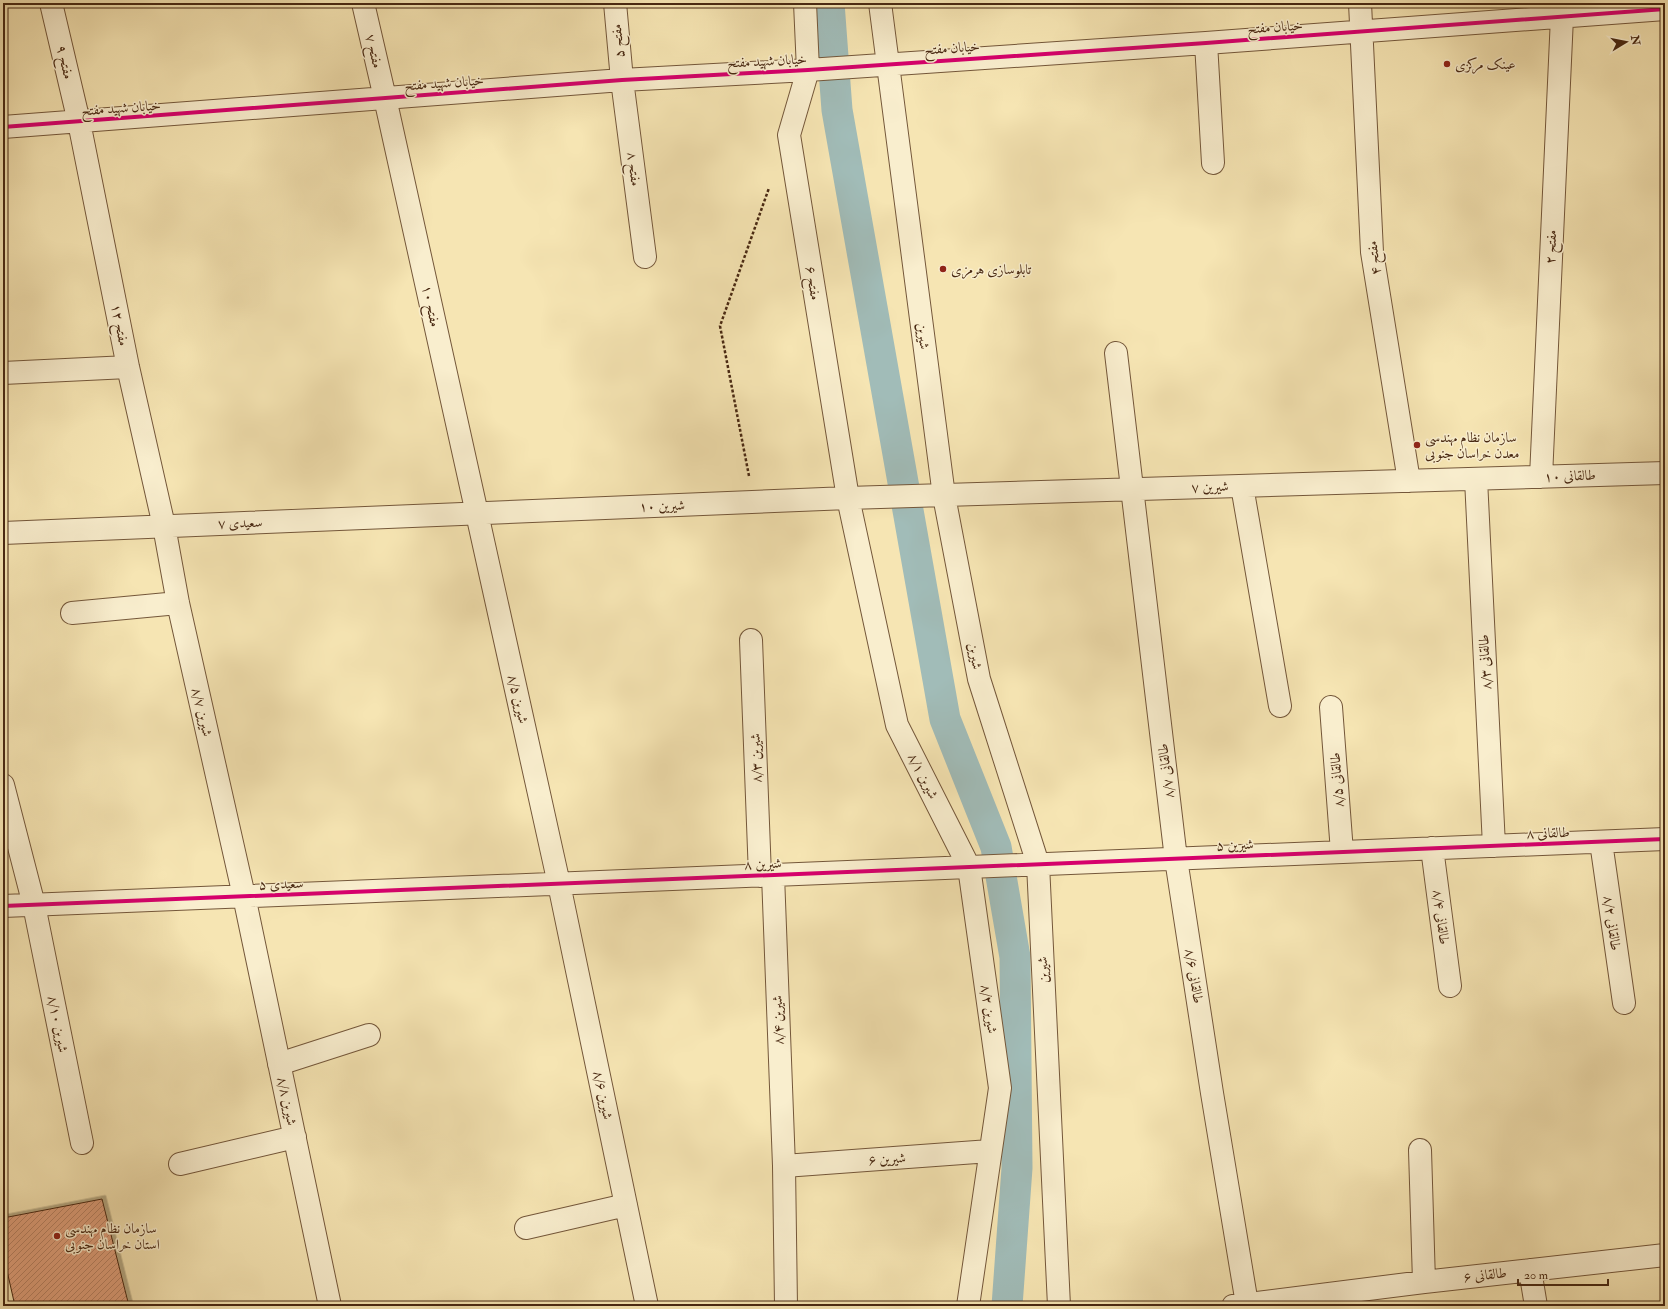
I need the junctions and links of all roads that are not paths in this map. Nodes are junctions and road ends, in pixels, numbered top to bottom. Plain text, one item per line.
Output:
1 (51, 3) edge
2 (363, 3) edge
3 (615, 3) edge
4 (806, 3) edge
5 (880, 3) edge
6 (1360, 3) edge
7 (1665, 9) edge
8 (1537, 11) edge
9 (1562, 17) junction
10 (1361, 32) junction
11 (1206, 43) junction
12 (886, 64) junction
13 (808, 70) junction
14 (622, 80) junction
15 (386, 98) junction
16 (79, 122) junction
17 (3, 127) edge
18 (1213, 163) dead end
19 (645, 257) dead end
20 (1116, 353) dead end
21 (128, 367) junction
22 (3, 373) edge
23 (1665, 473) edge
24 (1541, 477) junction
25 (1476, 479) junction
26 (1409, 481) junction
27 (1242, 486) junction
28 (1132, 490) junction
29 (944, 496) junction
30 (848, 498) junction
31 (477, 513) junction
32 (164, 526) junction
33 (3, 533) edge
34 (178, 603) junction
35 (72, 613) dead end
36 (751, 640) dead end
37 (888, 682) joint
38 (1280, 706) dead end
39 (1331, 707) dead end
40 (3, 785) edge
41 (1665, 839) edge
42 (1601, 842) junction
43 (1494, 846) junction
44 (1432, 848) junction
45 (1342, 852) junction
46 (1176, 859) junction
47 (1038, 864) junction
48 (969, 867) junction
49 (766, 875) junction
50 (559, 884) junction
51 (244, 896) junction
52 (34, 905) junction
53 (3, 906) edge
54 (1450, 986) dead end
55 (1624, 1004) dead end
56 (369, 1035) dead end
57 (279, 1064) junction
58 (295, 1138) junction
59 (82, 1144) dead end
60 (1420, 1150) dead end
61 (990, 1152) junction
62 (180, 1164) dead end
63 (784, 1166) junction
64 (626, 1204) junction
65 (526, 1228) dead end
66 (1665, 1255) edge
67 (1530, 1270) junction
68 (1424, 1282) junction
69 (1382, 1297) edge
70 (1240, 1305) edge
71 (330, 1306) edge
72 (647, 1306) edge
73 (786, 1306) edge
74 (968, 1306) edge
75 (1059, 1306) edge
76 (1536, 1306) edge

1 - 16 street, مفتح ۹
2 - 15 street, مفتح ۷
3 - 14 street, مفتح ۵
4 - 13 street, مفتح ۶
5 - 12 street, شیرین
6 - 10 street, مفتح ۴
7 - 9 street, خیابان مفتح
8 - 9 street, خیابان مفتح
8 - 10 street, خیابان مفتح
9 - 24 street, مفتح ۲
10 - 11 street, خیابان مفتح
10 - 26 street, مفتح ۴
11 - 12 street, خیابان مفتح
11 - 18 street
12 - 13 street, خیابان شهید مفتح
12 - 29 street, شیرین
13 - 14 street, خیابان شهید مفتح
13 - 30 street, مفتح ۶
14 - 15 street, خیابان شهید مفتح
14 - 19 street, مفتح ۸
15 - 16 street, خیابان شهید مفتح
15 - 31 street, مفتح ۱۰
16 - 17 street, خیابان شهید مفتح
16 - 21 street, مفتح ۱۲
20 - 28 street, طالقانی ۸/۷
21 - 22 street
21 - 32 street, مفتح ۱۲
23 - 24 street, طالقانی ۱۰
24 - 25 street, طالقانی ۱۰
25 - 26 street, شیرین ۷
25 - 43 street, طالقانی ۸/۳
26 - 27 street, شیرین ۷
27 - 28 street, شیرین ۷
27 - 38 street
28 - 29 street, شیرین ۷
28 - 46 street, طالقانی ۸/۷
29 - 30 street, شیرین ۷
29 - 47 street, شیرین
30 - 31 street, شیرین ۱۰
30 - 37 street, مفتح ۶
31 - 32 street, سعیدی ۷
31 - 50 street, شیرین ۸/۵
32 - 33 street, سعیدی ۷
32 - 34 street, شیرین ۸/۷
34 - 35 street
34 - 51 street, شیرین ۸/۷
36 - 49 street, شیرین ۸/۳
37 - 48 street, شیرین ۸/۱
39 - 45 street, طالقانی ۸/۵
40 - 52 street, شیرین ۸/۱۰
41 - 42 street, طالقانی ۸
42 - 43 street, طالقانی ۸
42 - 55 street, طالقانی ۸/۲
43 - 44 street, طالقانی ۸
44 - 45 street, شیرین ۵
44 - 54 street, طالقانی ۸/۴
45 - 46 street, شیرین ۵
46 - 47 street, شیرین ۵
46 - 70 street, طالقانی ۸/۶
47 - 48 street, شیرین ۸
47 - 75 street, شیرین
48 - 49 street, شیرین ۸
48 - 61 street, شیرین ۸/۲
49 - 50 street, شیرین ۸
49 - 63 street, شیرین ۸/۴
50 - 51 street, سعیدی ۵
50 - 64 street, شیرین ۸/۶
51 - 52 street, سعیدی ۵
51 - 57 street, شیرین ۸/۸
52 - 53 street, سعیدی ۵
52 - 59 street, شیرین ۸/۱۰
56 - 57 street
57 - 58 street, شیرین ۸/۸
58 - 62 street
58 - 71 street, شیرین ۸/۸
60 - 68 street
61 - 63 street, شیرین ۶
61 - 74 street, شیرین ۸/۲
63 - 73 street, شیرین ۸/۴
64 - 65 street
64 - 72 street, شیرین ۸/۶
66 - 67 street, طالقانی ۶
67 - 68 street, طالقانی ۶
67 - 76 street
68 - 69 street, طالقانی ۶
69 - 70 street, طالقانی ۶

